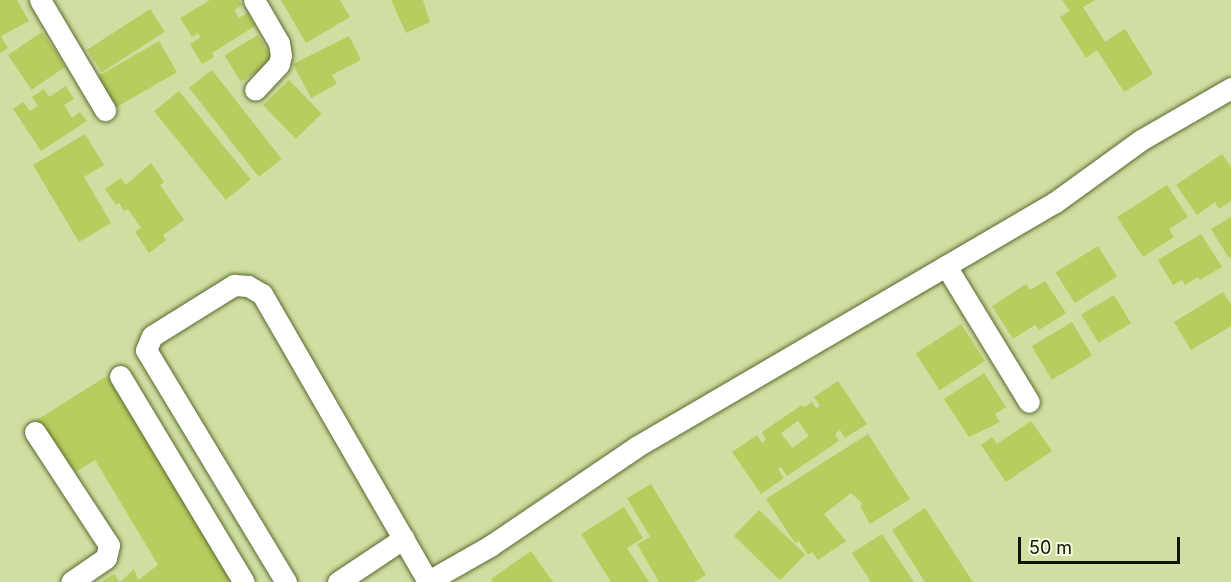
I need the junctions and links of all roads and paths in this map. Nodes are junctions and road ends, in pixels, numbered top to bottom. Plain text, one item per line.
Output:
1 (40, 0) edge
2 (254, 0) edge
3 (1231, 88) edge
4 (255, 90) dead end
5 (105, 110) dead end
6 (946, 266) junction
7 (120, 376) dead end
8 (1029, 402) dead end
9 (35, 432) dead end
10 (404, 538) junction
11 (71, 582) edge
12 (244, 582) edge
13 (286, 582) edge
14 (338, 582) edge
15 (427, 582) edge

1 - 5 street
2 - 4 street
3 - 6 street
6 - 8 street
6 - 15 street
7 - 12 street
9 - 11 street
10 - 13 street
10 - 14 street
10 - 15 street

